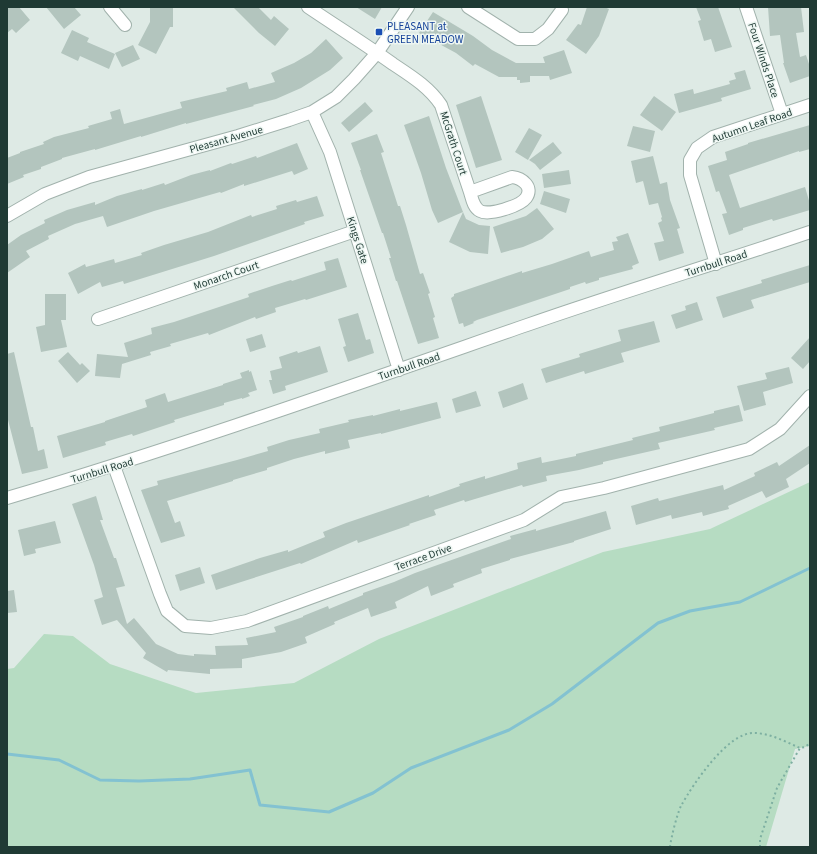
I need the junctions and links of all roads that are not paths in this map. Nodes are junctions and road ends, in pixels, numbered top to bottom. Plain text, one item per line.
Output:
1 (110, 7) edge
2 (308, 7) edge
3 (408, 7) edge
4 (468, 7) edge
5 (746, 7) edge
6 (562, 10) dead end
7 (125, 24) dead end
8 (377, 53) junction
9 (810, 105) edge
10 (312, 112) junction
11 (782, 114) junction
12 (470, 192) dead end
13 (7, 216) edge
14 (355, 232) junction
15 (810, 232) edge
16 (716, 264) junction
17 (98, 319) dead end
18 (399, 370) junction
19 (810, 396) edge
20 (114, 466) junction
21 (7, 498) edge

1 - 7 street
2 - 8 street, McGrath Court
3 - 8 street, Pleasant Avenue
4 - 6 street
5 - 11 street, Four Winds Place
8 - 10 street, Pleasant Avenue
8 - 12 street, McGrath Court
9 - 11 street, Autumn Leaf Road
10 - 13 street, Pleasant Avenue
10 - 14 street, Kings Gate
11 - 16 street, Autumn Leaf Road
14 - 17 street, Monarch Court
14 - 18 street, Kings Gate
15 - 16 street, Turnbull Road
16 - 18 street, Turnbull Road
18 - 20 street, Turnbull Road
19 - 20 street, Terrace Drive
20 - 21 street, Turnbull Road

